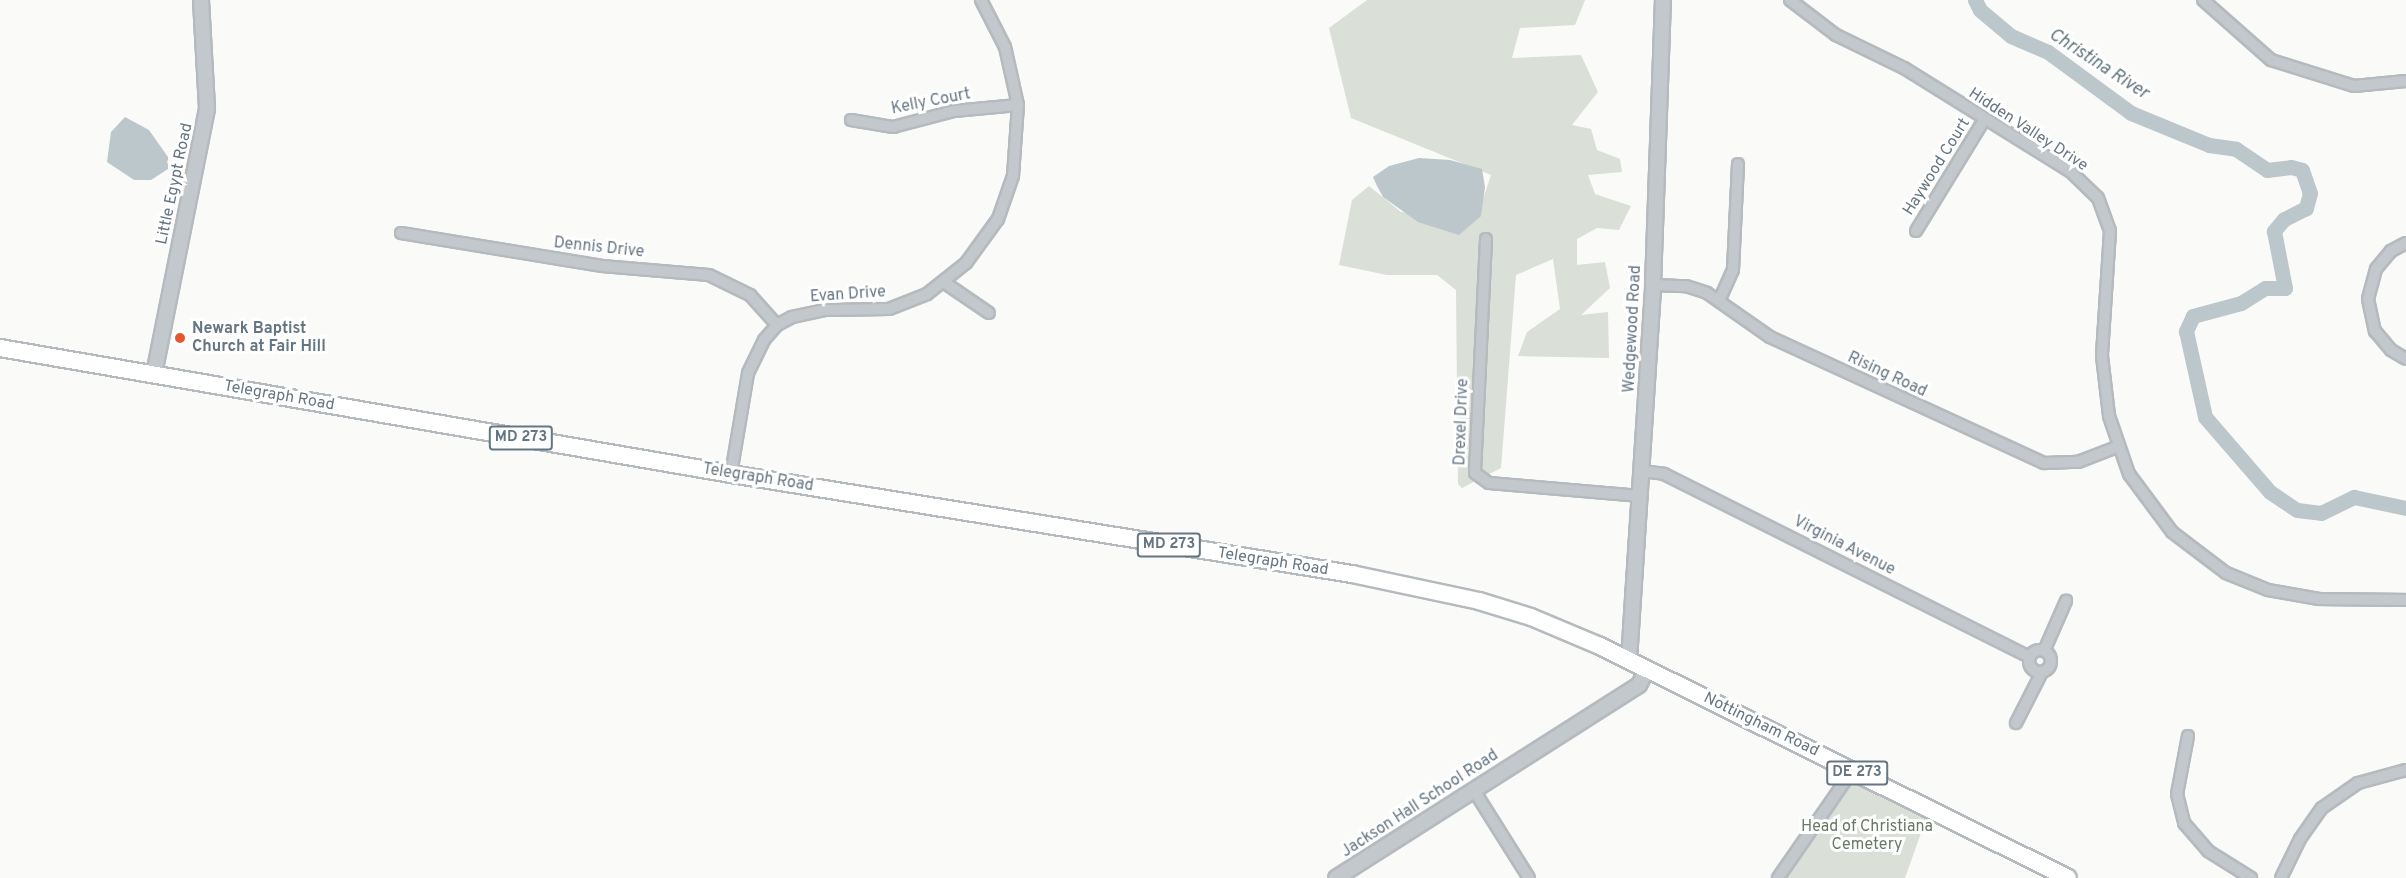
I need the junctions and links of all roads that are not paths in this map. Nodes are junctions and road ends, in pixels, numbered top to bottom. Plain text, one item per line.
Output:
1 (201, 0) edge
2 (981, 0) edge
3 (1663, 0) edge
4 (1790, 0) edge
5 (2203, 0) edge
6 (2406, 81) edge
7 (1018, 105) junction
8 (851, 120) dead end
9 (1984, 120) junction
10 (1738, 164) dead end
11 (1916, 231) dead end
12 (401, 233) dead end
13 (1486, 239) dead end
14 (2406, 243) edge
15 (945, 283) junction
16 (1653, 285) junction
17 (1719, 302) junction
18 (989, 314) dead end
19 (777, 325) junction
20 (0, 348) edge
21 (2406, 358) edge
22 (154, 374) junction
23 (2117, 447) junction
24 (1641, 471) junction
25 (731, 474) junction
26 (1640, 496) junction
27 (2406, 600) edge
28 (2066, 601) dead end
29 (1515, 612) joint
30 (2044, 651) junction
31 (2030, 657) junction
32 (1629, 660) junction
33 (1647, 669) junction
34 (2042, 672) junction
35 (2016, 723) dead end
36 (2188, 736) dead end
37 (2406, 770) edge
38 (1852, 771) junction
39 (1473, 789) junction
40 (1336, 878) edge
41 (1529, 878) edge
42 (1778, 878) edge
43 (2068, 878) edge
44 (2251, 878) edge
45 (2281, 878) edge

1 - 22 street, Little Egypt Road
2 - 7 street, Evan Drive
3 - 16 street, Wedgewood Road
4 - 9 street, Hidden Valley Drive
5 - 6 street
7 - 8 street, Kelly Court
7 - 15 street, Evan Drive
9 - 11 street, Haywood Court
9 - 23 street, Hidden Valley Drive
10 - 17 street
12 - 19 street, Dennis Drive
13 - 26 street, Drexel Drive
14 - 21 street
15 - 18 street
15 - 19 street, Evan Drive
16 - 17 street, Rising Road
16 - 24 street, Wedgewood Road
17 - 23 street, Rising Road
19 - 25 street
20 - 22 main road, Telegraph Road / MD 273
22 - 25 main road, Telegraph Road / MD 273
23 - 27 street, Hidden Valley Drive
24 - 26 street, Wedgewood Road
24 - 31 street, Virginia Avenue
25 - 29 main road, Telegraph Road / MD 273
26 - 32 street, Wedgewood Road
28 - 30 street
29 - 32 main road, Nottingham Road / DE 273
30 - 31 street
30 - 34 street
31 - 34 street, Virginia Avenue
32 - 33 main road, Nottingham Road / DE 273
33 - 38 main road, Nottingham Road / DE 273
33 - 39 street, Jackson Hall School Road
34 - 35 street
36 - 44 street
37 - 45 street
38 - 42 street
38 - 43 main road, Nottingham Road / DE 273
39 - 40 street, Jackson Hall School Road
39 - 41 street

